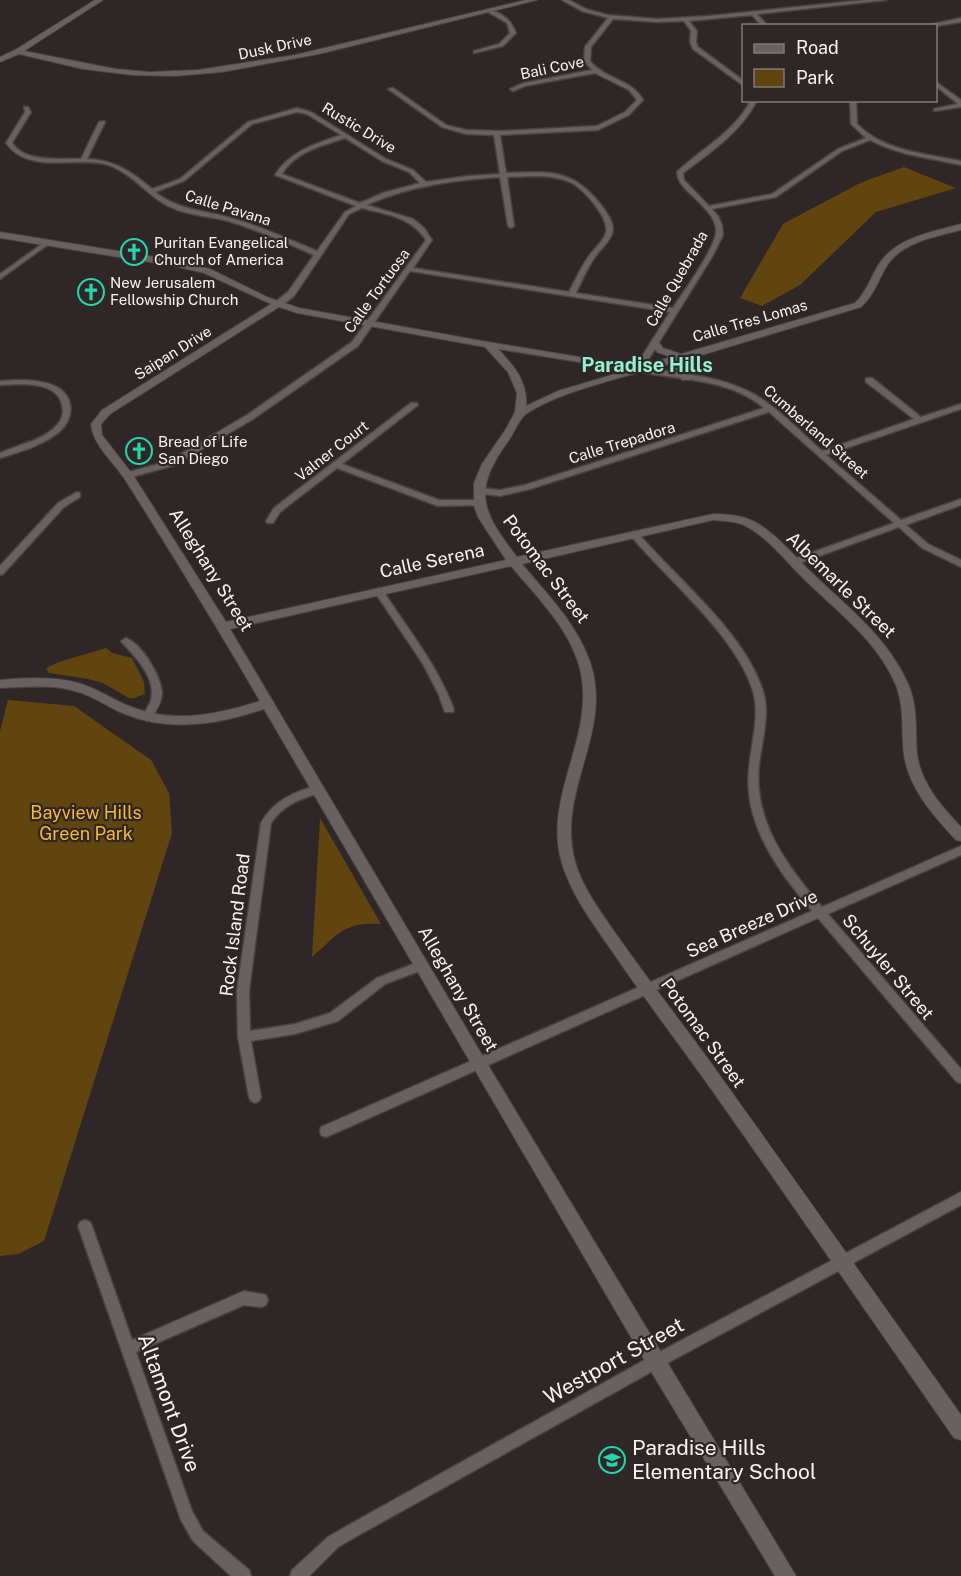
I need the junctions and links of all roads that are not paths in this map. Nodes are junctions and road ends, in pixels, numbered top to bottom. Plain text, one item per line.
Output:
1 (100, 0) edge
2 (534, 0) edge
3 (565, 0) edge
4 (882, 0) edge
5 (490, 11) junction
6 (753, 13) junction
7 (612, 16) junction
8 (686, 20) junction
9 (961, 21) edge
10 (763, 24) edge
11 (937, 24) edge
12 (18, 52) junction
13 (476, 52) dead end
14 (0, 60) edge
15 (595, 71) junction
16 (742, 83) edge
17 (937, 85) edge
18 (390, 89) dead end
19 (513, 89) dead end
20 (753, 102) edge
21 (853, 102) edge
22 (961, 104) edge
23 (26, 108) dead end
24 (936, 110) dead end
25 (102, 122) dead end
26 (497, 133) junction
27 (345, 136) junction
28 (870, 138) junction
29 (84, 159) junction
30 (961, 163) edge
31 (502, 175) junction
32 (425, 184) junction
33 (151, 191) junction
34 (360, 205) junction
35 (708, 208) junction
36 (512, 226) dead end
37 (961, 227) edge
38 (0, 235) edge
39 (47, 243) junction
40 (317, 254) junction
41 (409, 269) junction
42 (0, 277) edge
43 (571, 295) junction
44 (278, 304) junction
45 (675, 311) junction
46 (371, 324) junction
47 (655, 343) junction
48 (488, 345) junction
49 (677, 358) junction
50 (596, 362) junction
51 (638, 369) junction
52 (686, 378) junction
53 (606, 379) junction
54 (869, 380) dead end
55 (0, 382) edge
56 (414, 405) dead end
57 (961, 406) edge
58 (770, 409) junction
59 (522, 412) junction
60 (921, 421) junction
61 (96, 424) joint
62 (820, 454) junction
63 (0, 456) edge
64 (336, 465) junction
65 (128, 475) junction
66 (76, 495) dead end
67 (479, 497) junction
68 (961, 502) edge
69 (270, 521) dead end
70 (899, 524) junction
71 (754, 526) joint
72 (634, 534) junction
73 (513, 562) junction
74 (794, 562) junction
75 (961, 564) edge
76 (0, 572) edge
77 (379, 591) junction
78 (223, 627) junction
79 (126, 641) dead end
80 (0, 684) edge
81 (268, 703) junction
82 (449, 710) dead end
83 (147, 717) junction
84 (319, 789) junction
85 (961, 836) edge
86 (961, 850) edge
87 (821, 913) junction
88 (421, 966) junction
89 (647, 991) junction
90 (244, 1037) junction
91 (479, 1065) junction
92 (961, 1078) edge
93 (255, 1096) dead end
94 (326, 1131) dead end
95 (961, 1198) edge
96 (85, 1226) dead end
97 (842, 1263) junction
98 (261, 1300) dead end
99 (127, 1349) junction
100 (654, 1362) junction
101 (961, 1431) edge
102 (243, 1576) edge
103 (298, 1576) edge
104 (786, 1576) edge

1 - 12 street
2 - 5 street, Dusk Drive
3 - 7 street
4 - 6 street
5 - 12 street, Dusk Drive
5 - 13 street
6 - 8 street
6 - 10 street
7 - 8 street
7 - 15 street
8 - 16 street
9 - 11 street
12 - 14 street
15 - 19 street, Bali Cove
15 - 26 street
17 - 22 street
18 - 26 street
20 - 35 street, Calle Quebrada
21 - 28 street
22 - 24 street
23 - 29 street, Calle Pavana
25 - 29 street
26 - 31 street
27 - 32 street, Rustic Drive
27 - 33 street, Rustic Drive
27 - 34 street, Calle Tortuosa
28 - 30 street
28 - 35 street
29 - 33 street, Calle Pavana
31 - 32 street, Saipan Drive
31 - 36 street
31 - 43 street, Saipan Drive
32 - 34 street, Saipan Drive
33 - 40 street, Calle Pavana
34 - 40 street, Saipan Drive
34 - 41 street, Calle Tortuosa
35 - 45 street, Calle Quebrada
37 - 49 street, Calle Tres Lomas
38 - 39 street
39 - 42 street
39 - 44 street
40 - 44 street, Saipan Drive
41 - 43 street
41 - 46 street, Calle Tortuosa
43 - 45 street
44 - 46 street
44 - 61 street, Saipan Drive
45 - 47 street, Calle Quebrada
46 - 48 street
46 - 65 street, Calle Tortuosa
47 - 49 street
47 - 51 street, Calle Quebrada
48 - 50 street, Cumberland Street
48 - 59 street
49 - 51 street, Calle Tres Lomas
49 - 52 street
50 - 51 street, Cumberland Street
50 - 53 street
51 - 52 street, Cumberland Street
51 - 53 street, Calle Tres Lomas
52 - 58 street, Cumberland Street
53 - 59 street, Calle Tres Lomas
54 - 60 street
55 - 63 street
56 - 64 street, Valner Court
57 - 60 street
58 - 62 street, Cumberland Street
58 - 67 street, Calle Trepadora
59 - 67 street
60 - 62 street
61 - 65 street, Alleghany Street
62 - 70 street, Cumberland Street
64 - 67 street, Calle Trepadora
64 - 69 street, Valner Court
65 - 78 street, Alleghany Street
66 - 76 street
67 - 73 street, Potomac Street
68 - 70 street
70 - 74 street
70 - 75 street, Cumberland Street
71 - 72 street, Calle Serena
71 - 74 street, Albemarle Street
72 - 73 street, Calle Serena
72 - 87 street, Schuyler Street
73 - 77 street, Calle Serena
73 - 89 street, Potomac Street
74 - 85 street, Albemarle Street
77 - 78 street, Calle Serena
77 - 82 street
78 - 81 street, Alleghany Street
79 - 83 street
80 - 83 street
81 - 83 street
81 - 84 street, Alleghany Street
84 - 88 street, Alleghany Street
84 - 90 street, Rock Island Road
86 - 87 street, Sea Breeze Drive
87 - 89 street, Sea Breeze Drive
87 - 92 street, Schuyler Street
88 - 90 street
88 - 91 street, Alleghany Street
89 - 91 street, Sea Breeze Drive
89 - 97 street, Potomac Street
90 - 93 street, Rock Island Road
91 - 94 street, Sea Breeze Drive
91 - 100 street, Alleghany Street
95 - 97 street, Westport Street
96 - 99 street, Altamont Drive
97 - 100 street, Westport Street
97 - 101 street, Potomac Street
98 - 99 street
99 - 102 street, Altamont Drive
100 - 103 street, Westport Street
100 - 104 street, Alleghany Street

